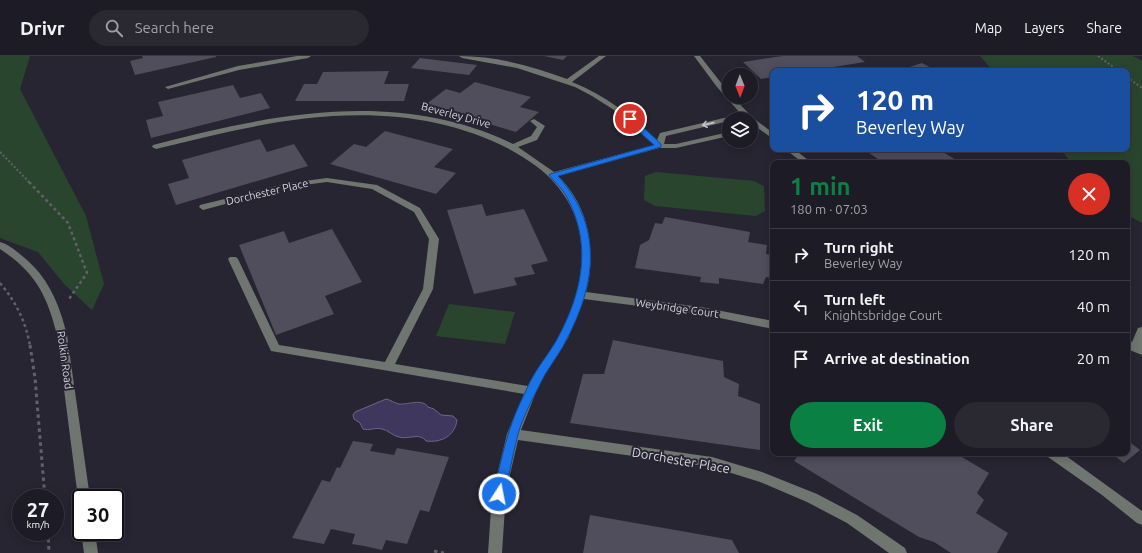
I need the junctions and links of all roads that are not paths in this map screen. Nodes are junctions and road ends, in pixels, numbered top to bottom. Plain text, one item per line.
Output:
1 (308, 56) edge
2 (462, 56) edge
3 (603, 56) edge
4 (697, 56) edge
5 (566, 82) junction
6 (168, 87) dead end
7 (743, 112) edge
8 (534, 121) dead end
9 (722, 123) edge
10 (758, 130) edge
11 (722, 136) edge
12 (770, 136) edge
13 (659, 146) junction
14 (156, 147) dead end
15 (513, 147) junction
16 (793, 152) edge
17 (804, 160) edge
18 (553, 175) junction
19 (203, 207) dead end
20 (0, 245) edge
21 (233, 259) dead end
22 (581, 295) junction
23 (770, 324) edge
24 (1142, 330) edge
25 (1135, 348) edge
26 (388, 367) junction
27 (531, 391) junction
28 (513, 434) junction
29 (1056, 456) edge
30 (83, 489) edge
31 (1142, 519) edge
32 (89, 541) edge
33 (91, 553) edge
34 (494, 553) edge
35 (900, 553) edge

1 - 6 street
2 - 5 street
3 - 5 street
4 - 7 street
5 - 13 street
8 - 15 street
9 -> 13 street
10 - 12 street
11 - 13 street
13 - 18 street
14 - 15 street, Beverley Drive
15 - 18 street, Beverley Drive
16 - 17 street
18 - 22 street, Beverley Drive
19 - 26 street, Dorchester Place
20 - 30 street, Rolkin Road
21 - 26 street
22 - 23 street, Weybridge Court
22 - 27 street, Beverley Drive
24 - 25 street
26 - 27 street
27 - 28 street, Beverley Drive
28 - 34 street, Beverley Drive
28 - 35 street, Dorchester Place
29 - 31 street
32 - 33 street

